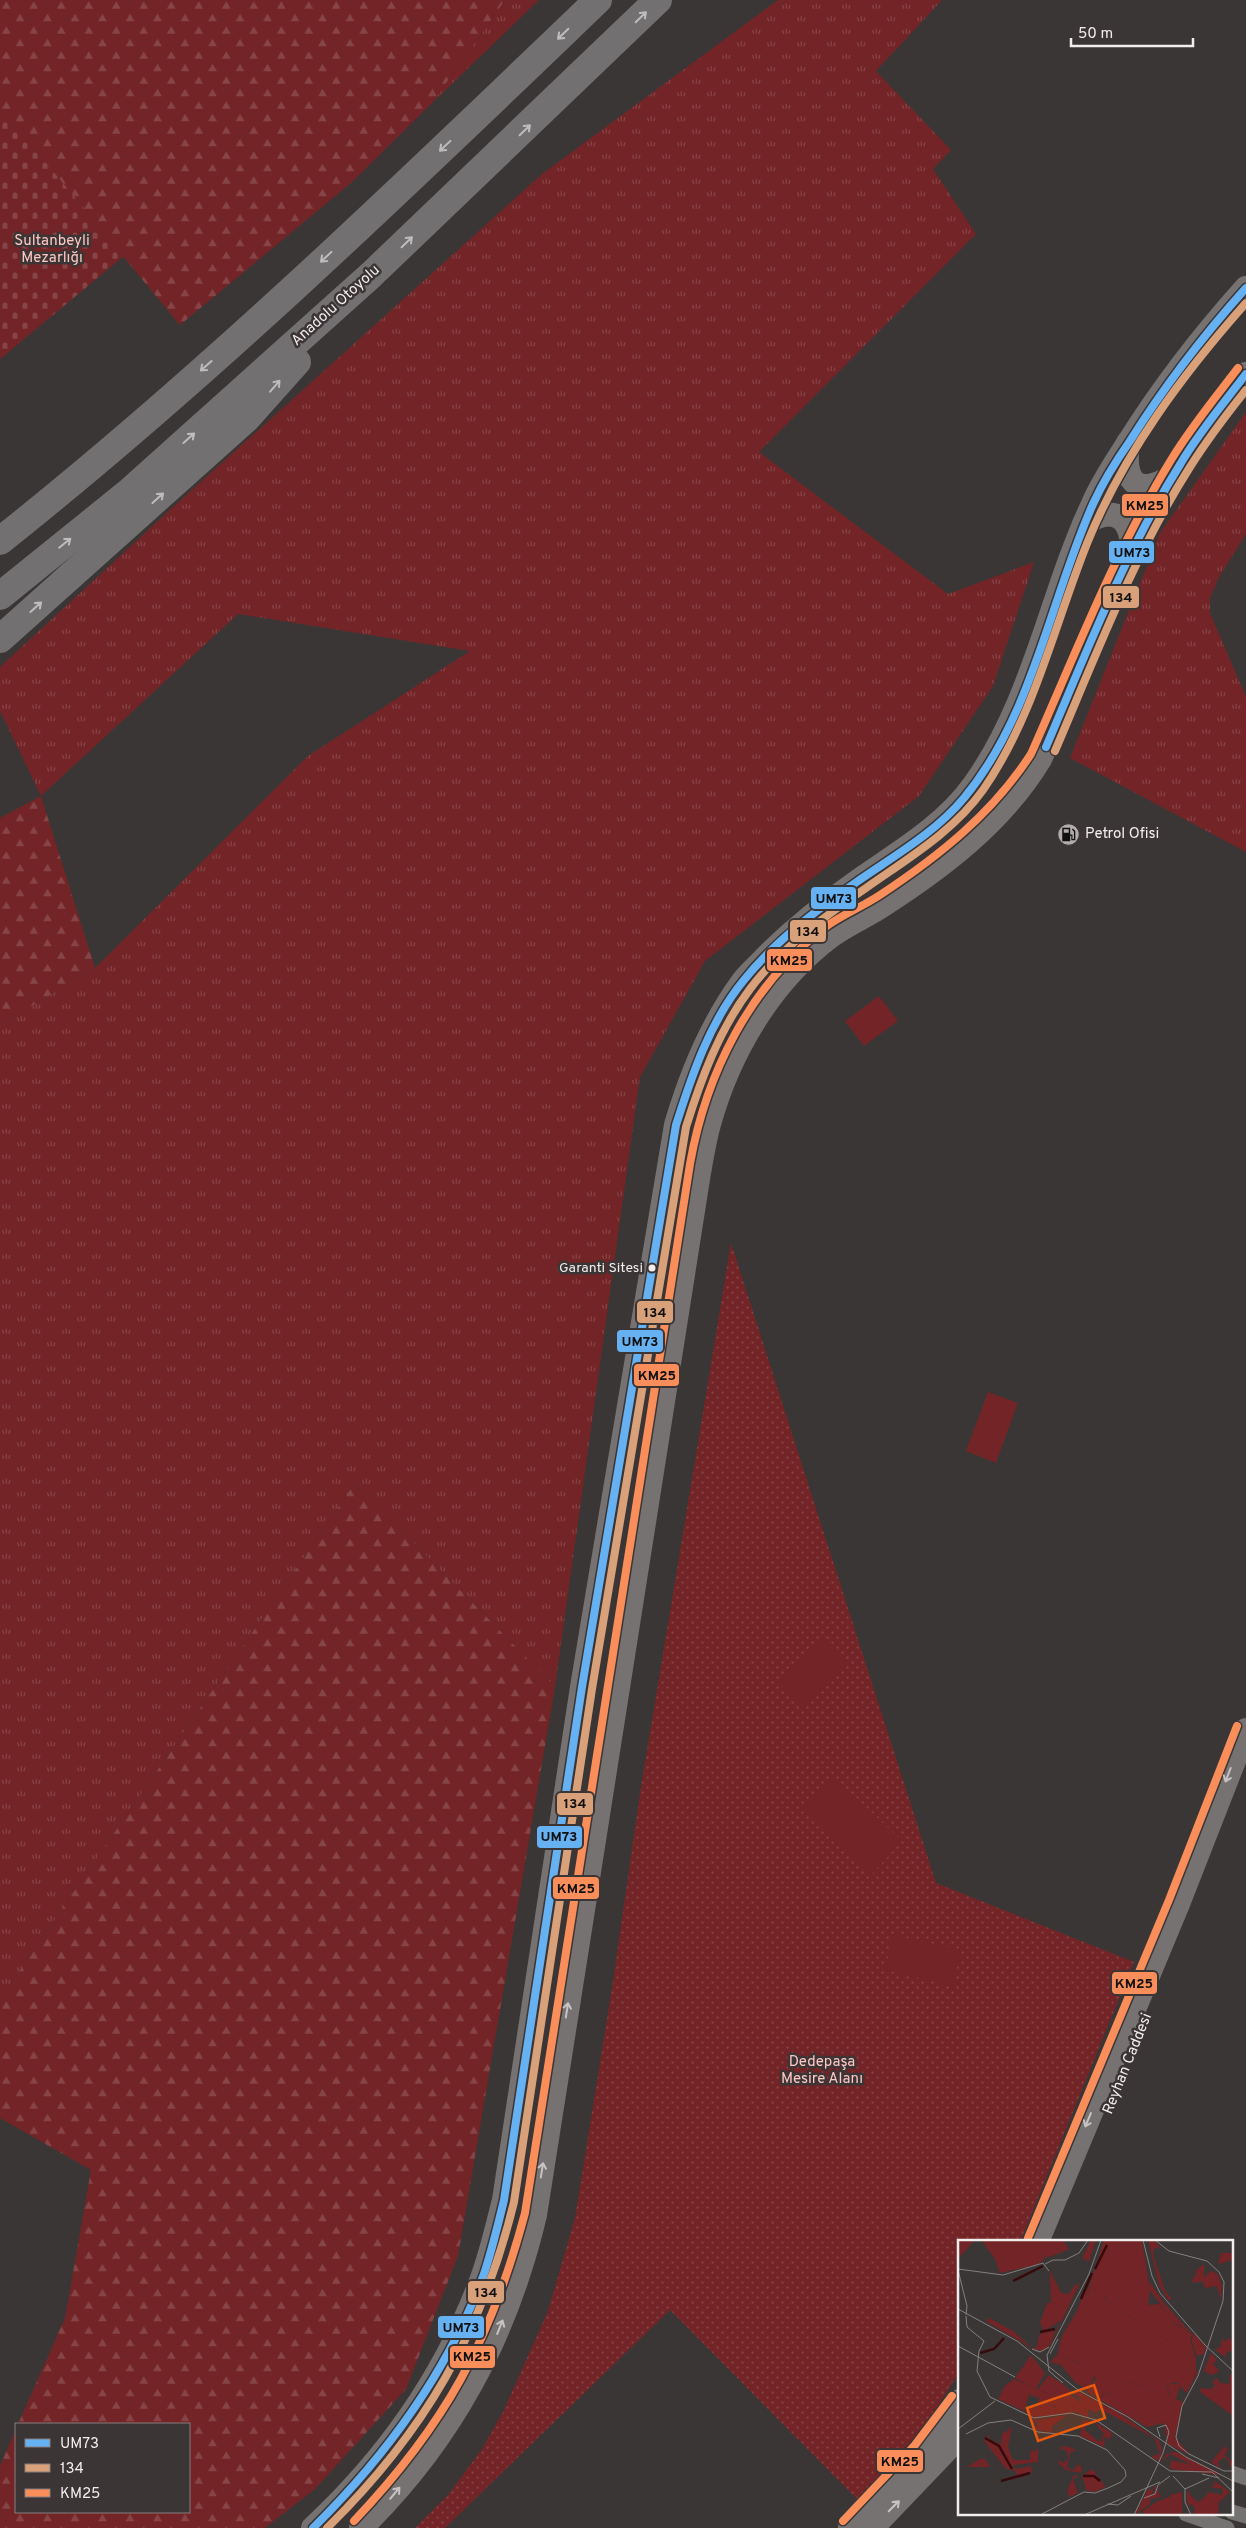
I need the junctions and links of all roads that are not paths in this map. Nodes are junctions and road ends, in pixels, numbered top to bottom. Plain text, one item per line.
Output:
1 (598, 0) edge
2 (658, 0) edge
3 (371, 276) junction
4 (1246, 288) edge
5 (1246, 374) edge
6 (1128, 443) junction
7 (1176, 474) junction
8 (1084, 524) junction
9 (0, 541) edge
10 (1132, 555) junction
11 (0, 596) edge
12 (0, 639) edge
13 (1246, 1730) edge
14 (1246, 1775) edge
15 (1038, 2240) edge
16 (1056, 2240) edge
17 (958, 2431) edge
18 (1234, 2474) edge
19 (1246, 2478) edge
20 (1192, 2516) edge
21 (313, 2528) edge
22 (361, 2528) edge
23 (850, 2528) edge
24 (872, 2528) edge
25 (1227, 2528) edge

1 -> 9 highway
3 -> 2 highway, Anadolu Otoyolu
11 -> 3 highway, Anadolu Otoyolu
12 -> 3 highway
4 - 6 main road
5 - 7 main road
6 - 7 main road
6 - 8 main road
7 - 10 main road
8 - 10 main road
8 - 21 main road
22 -> 10 main road
13 -> 15 main road, Reyhan Caddesi
14 - 16 main road, Reyhan Caddesi
17 - 23 main road
24 -> 17 main road
18 - 19 street
20 - 25 street

